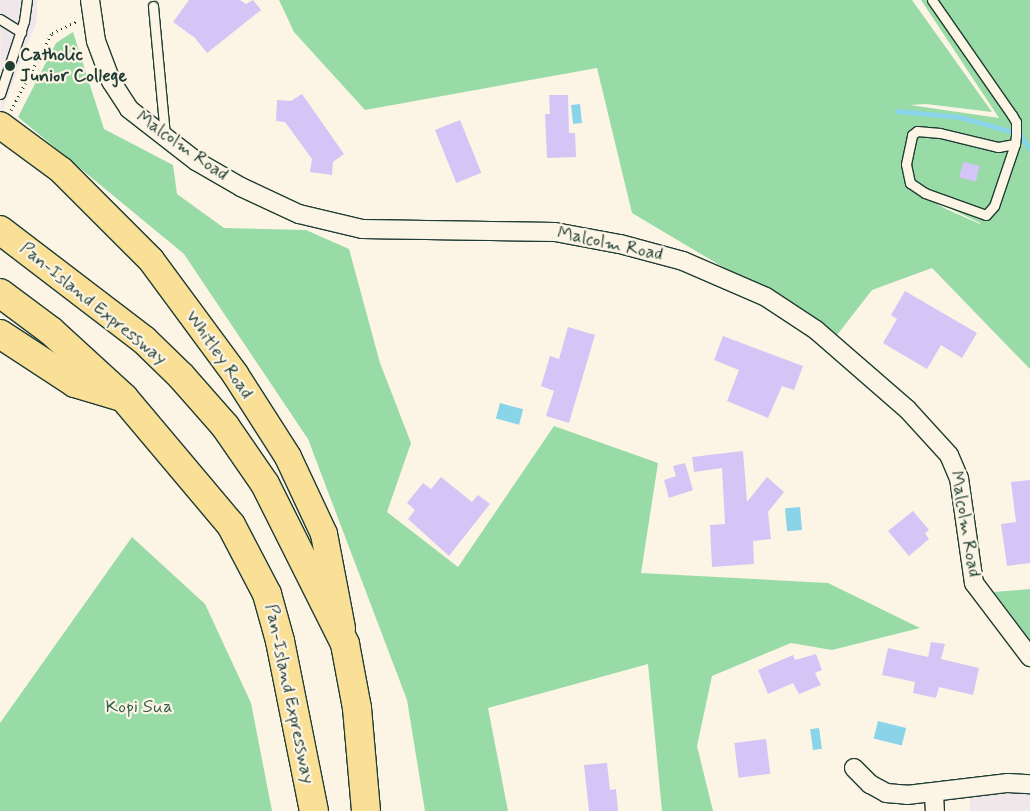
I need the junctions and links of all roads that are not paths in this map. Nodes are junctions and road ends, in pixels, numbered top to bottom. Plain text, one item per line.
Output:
1 (27, 0) edge
2 (932, 0) edge
3 (154, 6) dead end
4 (91, 7) edge
5 (0, 20) edge
6 (21, 32) junction
7 (0, 94) edge
8 (5, 118) edge
9 (165, 136) junction
10 (1015, 144) junction
11 (0, 230) edge
12 (0, 293) edge
13 (0, 334) edge
14 (124, 398) junction
15 (345, 644) junction
16 (1030, 657) edge
17 (854, 768) dead end
18 (1030, 784) edge
19 (935, 802) edge
20 (314, 811) edge
21 (366, 811) edge

1 - 6 lane
2 - 10 lane
3 - 9 lane
4 - 9 street, Malcolm Road
5 - 6 lane
6 - 7 lane
8 - 15 main road, Whitley Road
9 - 16 street, Malcolm Road
10 - 10 lane
11 - 15 highway, Pan-Island Expressway
12 - 14 highway, Pan-Island Expressway
13 - 14 highway
14 - 20 highway, Pan-Island Expressway
15 - 21 highway, Pan-Island Expressway
17 - 19 street
18 - 19 street

